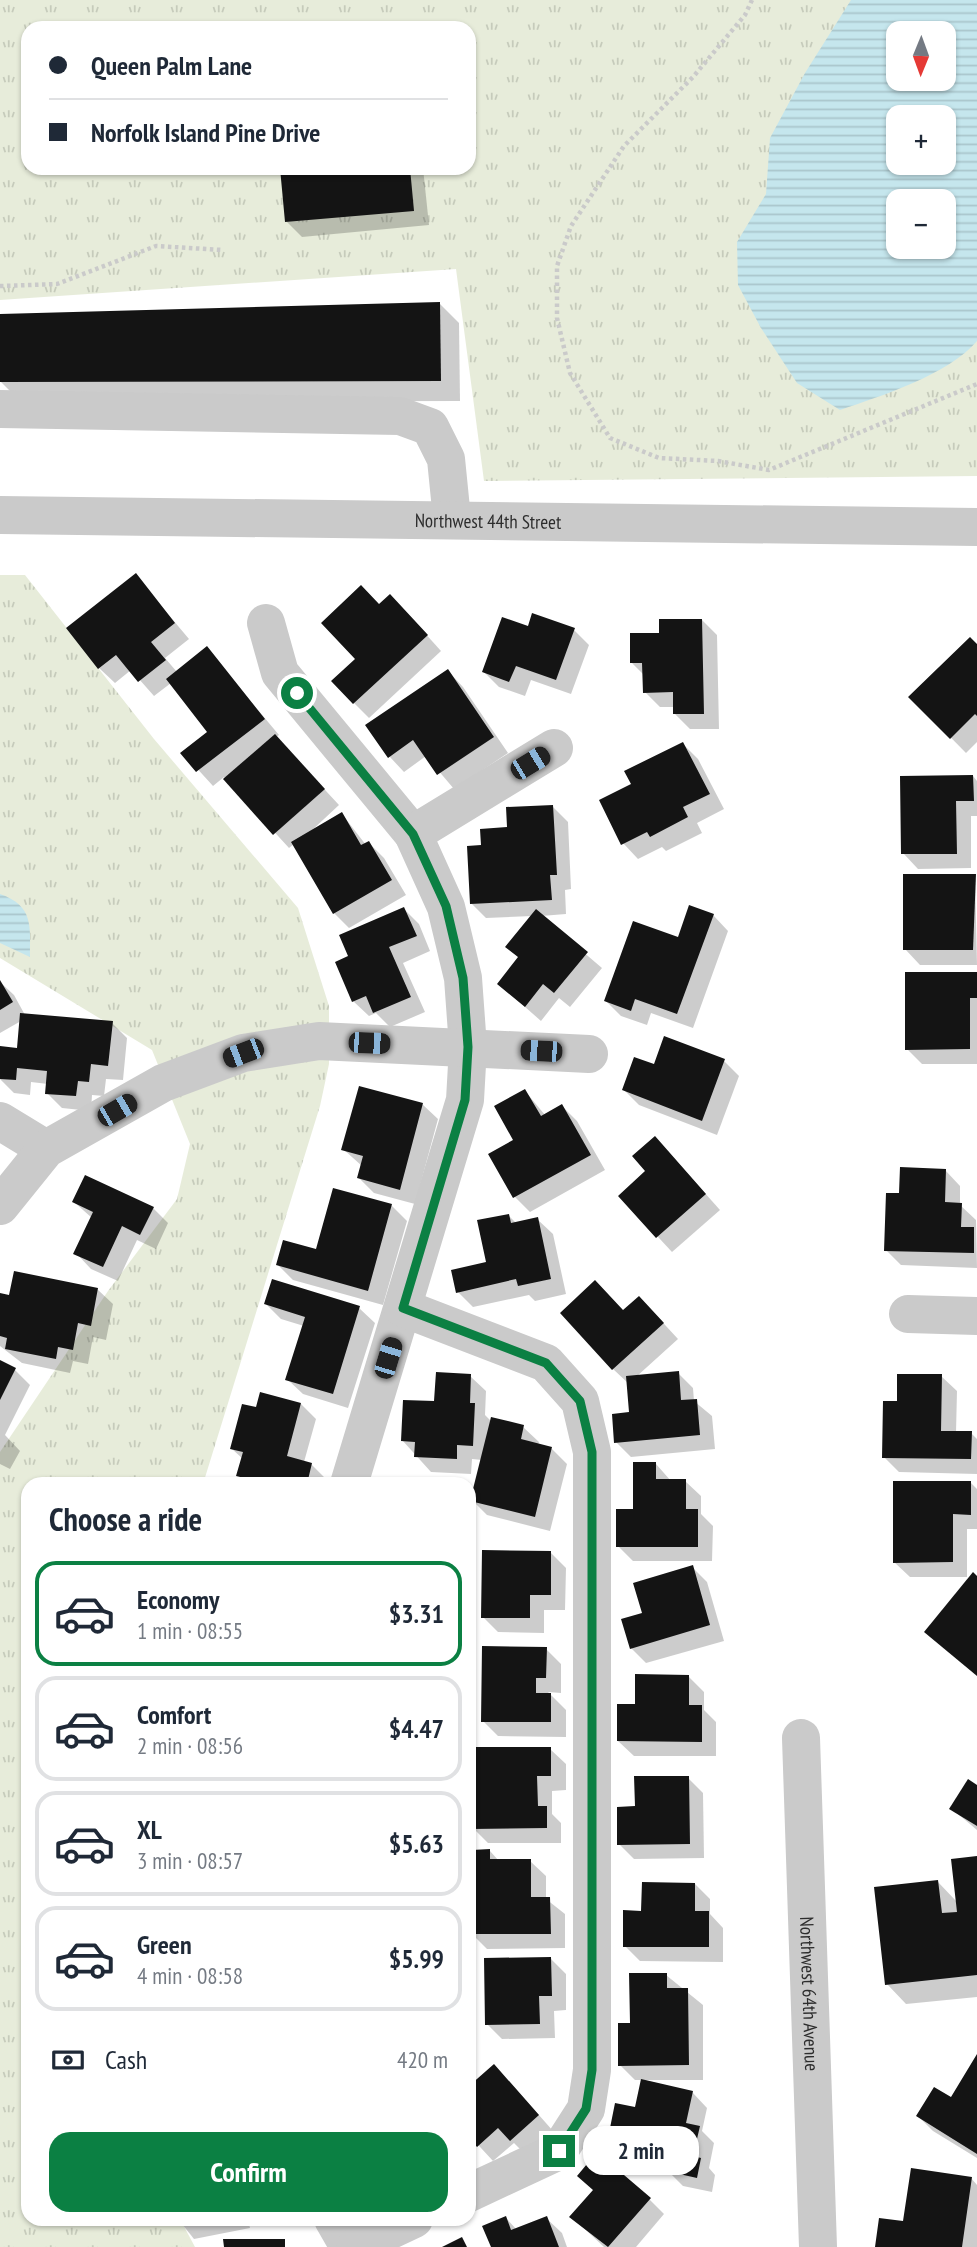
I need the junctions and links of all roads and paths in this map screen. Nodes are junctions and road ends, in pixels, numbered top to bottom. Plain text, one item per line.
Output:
1 (752, 0) edge
2 (223, 250) dead end
3 (0, 286) edge
4 (977, 384) edge
5 (0, 409) edge
6 (0, 514) edge
7 (452, 519) junction
8 (977, 527) edge
9 (266, 623) dead end
10 (554, 748) dead end
11 (413, 834) junction
12 (468, 1047) junction
13 (589, 1054) dead end
14 (0, 1121) edge
15 (46, 1149) junction
16 (0, 1206) edge
17 (403, 1308) junction
18 (908, 1314) dead end
19 (977, 1316) edge
20 (351, 1477) edge
21 (801, 1738) dead end
22 (476, 2190) edge
23 (337, 2226) edge
24 (399, 2226) edge
25 (349, 2247) edge
26 (355, 2247) edge
27 (818, 2247) edge

1 - 4 path
2 - 3 path
5 - 7 street
6 - 7 street, Northwest 44th Street
7 - 8 street, Northwest 44th Street
9 - 11 street
10 - 11 street
11 - 12 street
12 - 13 street
12 - 15 street
12 - 17 street
14 - 15 street
15 - 16 street
17 - 20 street
17 - 22 street
18 - 19 street
21 - 27 street, Northwest 64th Avenue
23 - 25 street
24 - 26 street

